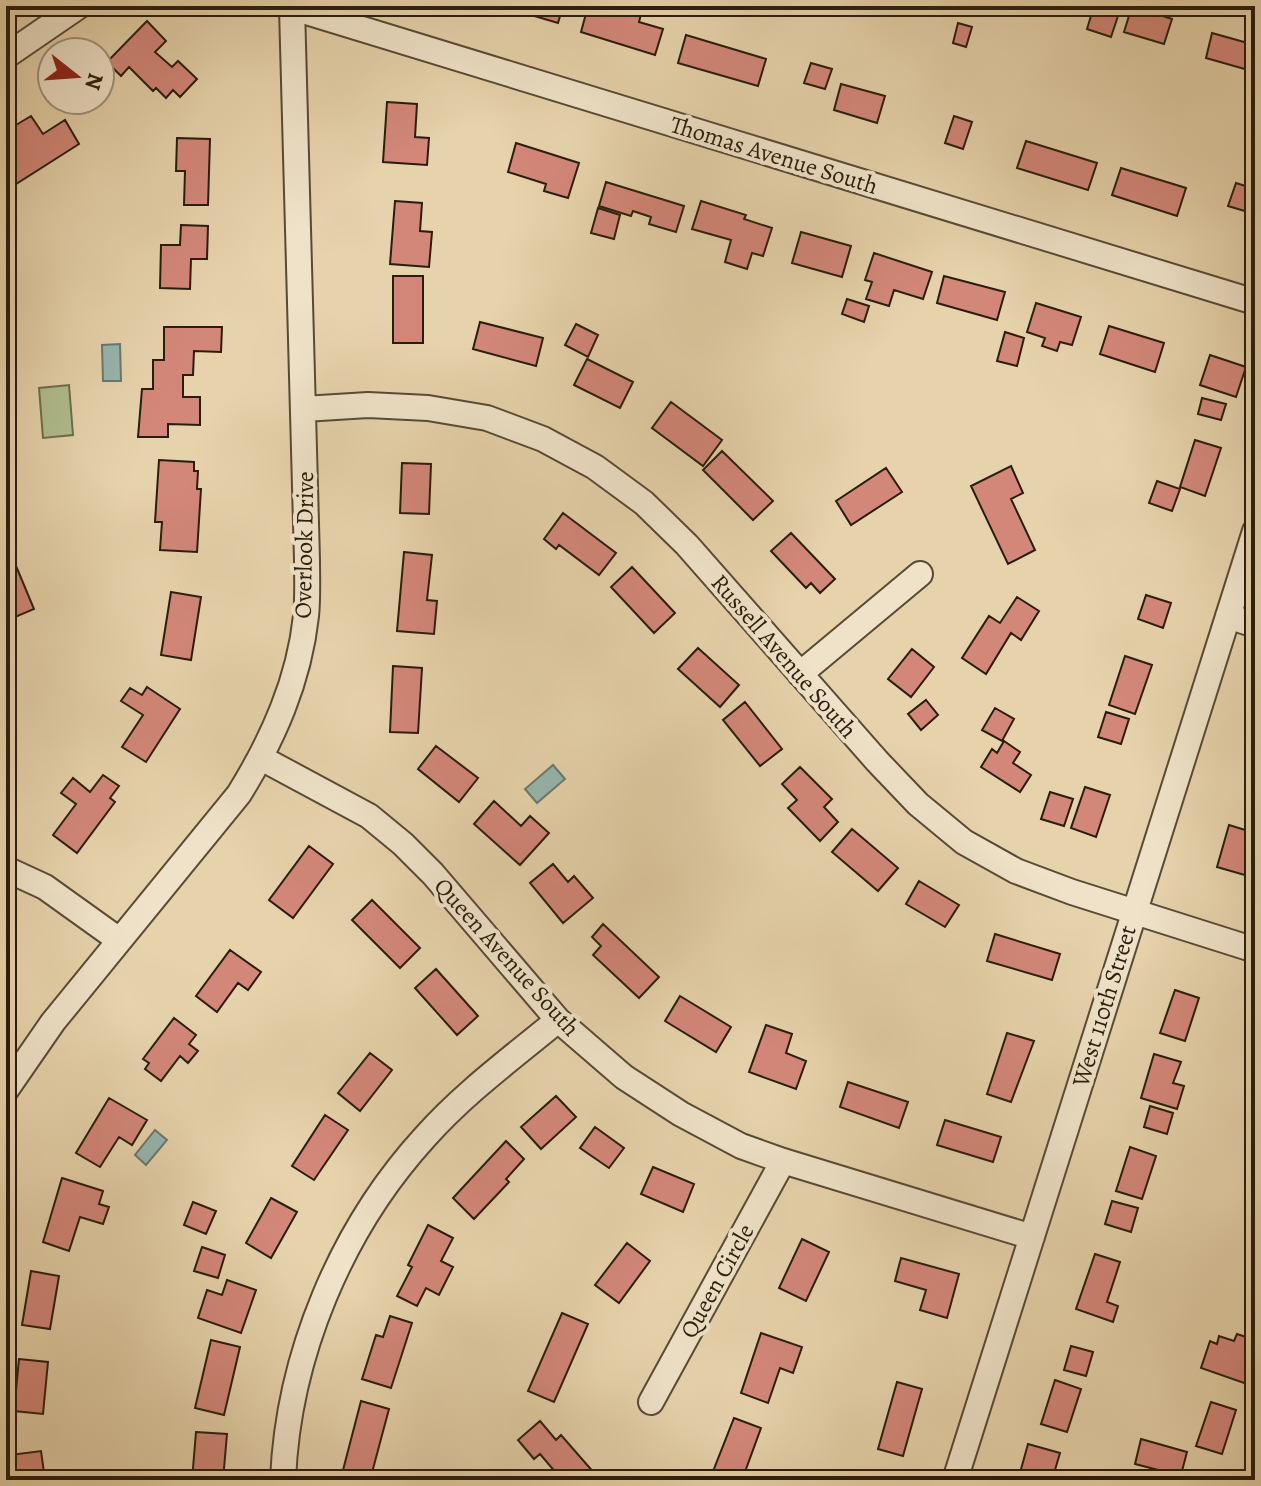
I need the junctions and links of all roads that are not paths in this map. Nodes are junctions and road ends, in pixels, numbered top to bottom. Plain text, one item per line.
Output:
1 (79, 6) edge
2 (290, 7) edge
3 (6, 56) edge
4 (1255, 302) edge
5 (304, 409) junction
6 (1255, 531) edge
7 (920, 574) dead end
8 (1228, 616) junction
9 (1255, 625) edge
10 (800, 674) junction
11 (261, 758) junction
12 (6, 869) edge
13 (1134, 911) junction
14 (119, 940) junction
15 (1255, 950) edge
16 (558, 1020) junction
17 (6, 1090) edge
18 (783, 1161) junction
19 (1032, 1237) junction
20 (651, 1402) dead end
21 (283, 1480) edge
22 (955, 1480) edge

1 - 3 street
2 - 4 street, Thomas Avenue South
2 - 5 street, Overlook Drive
5 - 10 street, Russell Avenue South
5 - 11 street, Overlook Drive
6 - 8 street, West 110th Street
7 - 10 street
8 - 9 street
8 - 13 street, West 110th Street
10 - 13 street, Russell Avenue South
11 - 14 street, Overlook Drive
11 - 16 street, Queen Avenue South
12 - 14 street
13 - 15 street, Russell Avenue South
13 - 19 street, West 110th Street
14 - 17 street, Overlook Drive
16 - 18 street, Queen Avenue South
16 - 21 street
18 - 19 street, Queen Avenue South
18 - 20 street, Queen Circle
19 - 22 street, West 110th Street

